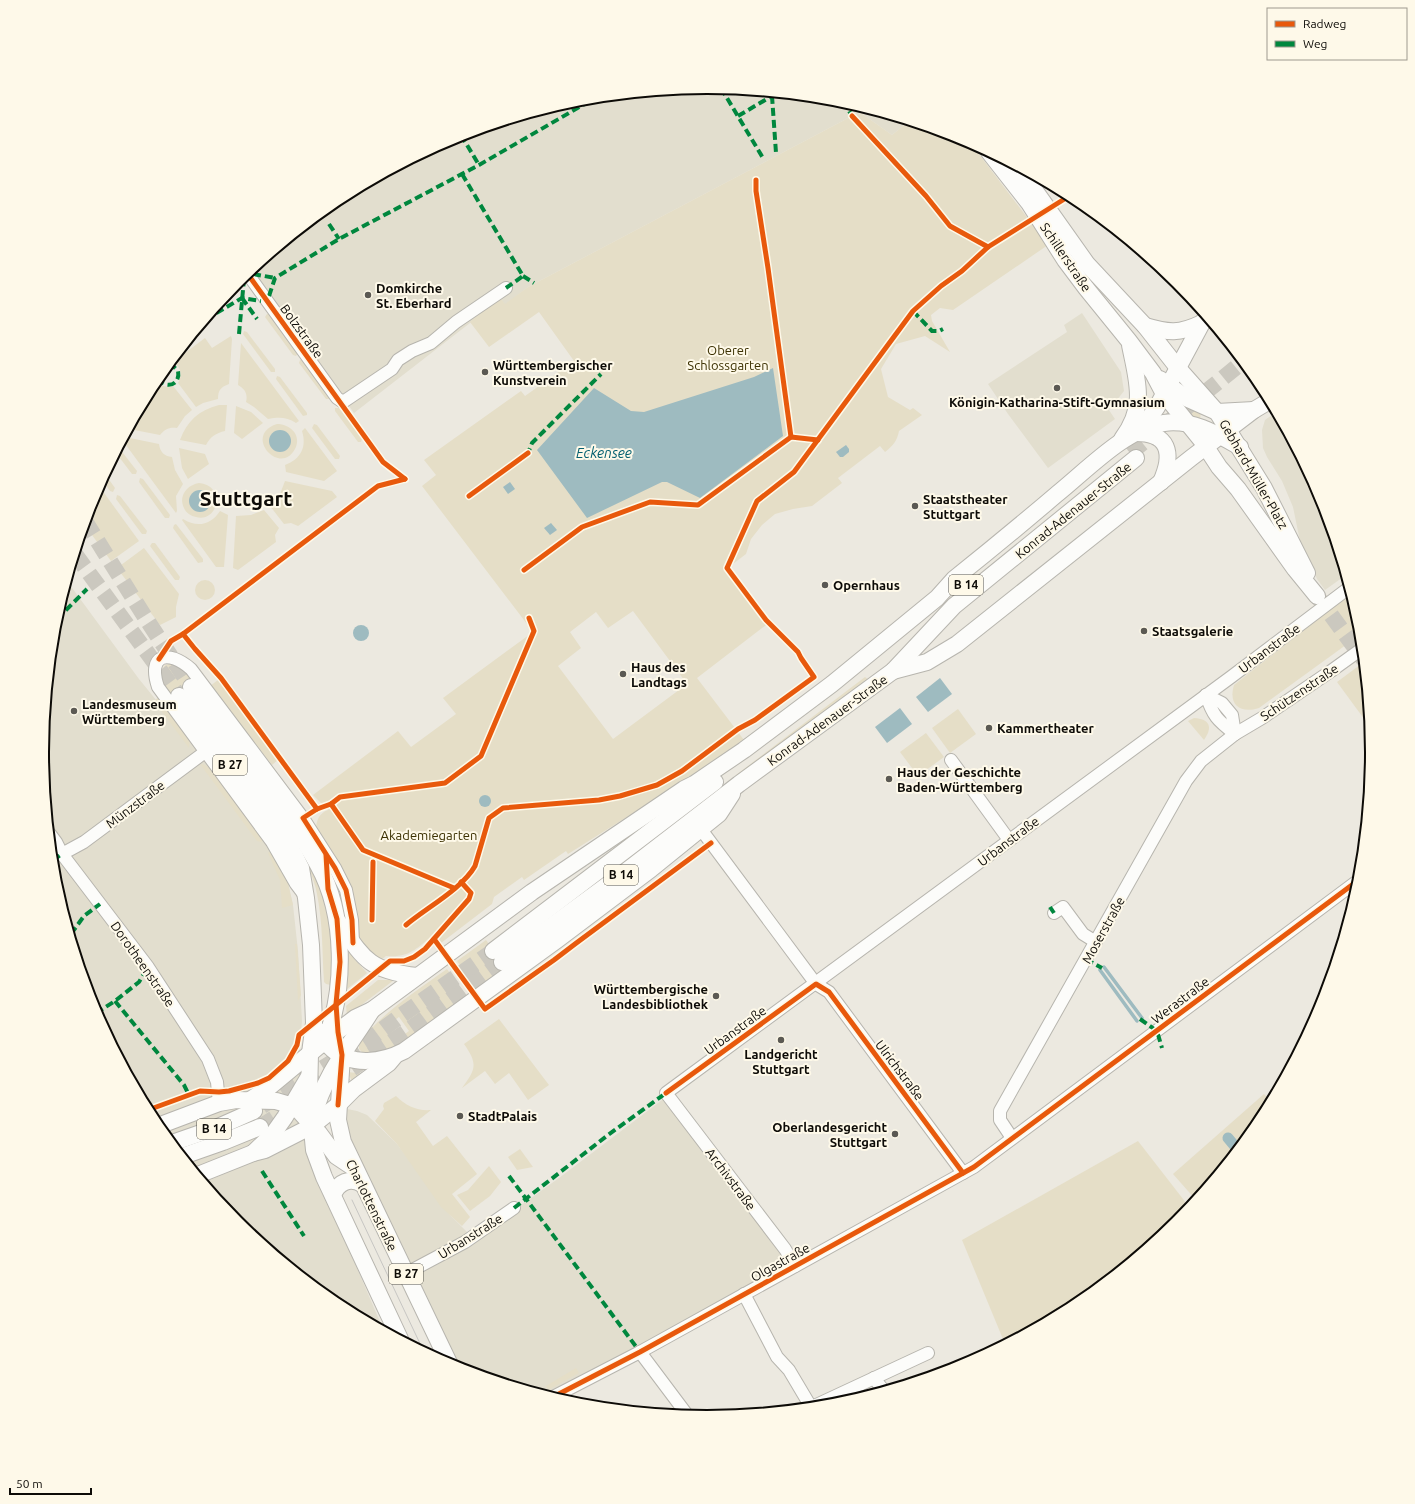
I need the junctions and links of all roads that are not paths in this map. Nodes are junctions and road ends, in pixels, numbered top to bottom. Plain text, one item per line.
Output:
1 (995, 159) edge
2 (1025, 176) edge
3 (251, 278) edge
4 (506, 288) dead end
5 (1130, 311) joint
6 (1205, 320) edge
7 (1145, 326) junction
8 (1129, 341) junction
9 (1178, 368) junction
10 (1166, 389) junction
11 (1266, 403) edge
12 (1211, 409) junction
13 (1254, 410) junction
14 (1187, 423) junction
15 (1138, 431) junction
16 (1225, 433) junction
17 (1200, 445) junction
18 (1240, 448) junction
19 (1128, 451) junction
20 (1161, 482) junction
21 (1346, 590) edge
22 (1358, 652) edge
23 (893, 671) junction
24 (1206, 695) junction
25 (1235, 734) junction
26 (747, 748) junction
27 (205, 752) junction
28 (951, 760) dead end
29 (741, 763) junction
30 (739, 784) junction
31 (700, 828) junction
32 (1009, 840) junction
33 (56, 841) edge
34 (62, 854) junction
35 (326, 855) junction
36 (1352, 885) edge
37 (328, 889) junction
38 (306, 898) junction
39 (1054, 913) dead end
40 (336, 919) junction
41 (1096, 942) junction
42 (353, 943) junction
43 (417, 976) junction
44 (816, 984) junction
45 (338, 988) junction
46 (313, 989) junction
47 (372, 1010) junction
48 (314, 1023) junction
49 (332, 1036) junction
50 (353, 1039) junction
51 (310, 1054) junction
52 (342, 1055) junction
53 (396, 1056) junction
54 (366, 1060) junction
55 (309, 1077) junction
56 (666, 1093) joint
57 (219, 1103) junction
58 (252, 1105) junction
59 (338, 1105) junction
60 (293, 1106) junction
61 (164, 1124) edge
62 (312, 1126) junction
63 (262, 1134) junction
64 (1012, 1138) junction
65 (177, 1141) edge
66 (253, 1153) junction
67 (186, 1155) edge
68 (354, 1168) junction
69 (202, 1173) edge
70 (963, 1173) junction
71 (362, 1184) junction
72 (333, 1195) junction
73 (514, 1208) dead end
74 (795, 1266) junction
75 (405, 1274) junction
76 (744, 1294) junction
77 (398, 1333) edge
78 (640, 1352) junction
79 (928, 1353) dead end
80 (445, 1355) edge
81 (874, 1378) junction
82 (881, 1387) edge
83 (560, 1393) edge
84 (835, 1398) edge
85 (809, 1402) edge
86 (683, 1409) edge

1 - 8 main road, Schillerstraße
2 - 5 main road, Schillerstraße
3 - 4 street, Bolzstraße
5 - 7 main road, Gebhard-Müller-Platz
6 - 7 main road
6 - 9 main road
7 - 9 main road, Gebhard-Müller-Platz
8 - 10 main road, Gebhard-Müller-Platz
8 - 19 main road
9 - 10 main road
9 - 12 main road, Gebhard-Müller-Platz
10 - 12 main road
10 - 14 main road, Gebhard-Müller-Platz
10 - 15 main road
11 - 13 main road
12 - 13 main road
12 - 16 main road, Gebhard-Müller-Platz
12 - 17 main road
13 - 16 main road
13 - 18 main road
14 - 15 main road
14 - 17 main road, Gebhard-Müller-Platz
15 - 19 main road
15 - 20 main road
16 - 17 main road
16 - 18 main road
17 - 18 main road, Gebhard-Müller-Platz
17 - 20 main road
19 - 23 main road, Konrad-Adenauer-Straße / B 14
19 - 26 main road
19 - 29 main road, Konrad-Adenauer-Straße / B 14
20 - 23 main road
21 - 24 street, Urbanstraße
22 - 25 street, Schützenstraße
23 - 30 main road, Konrad-Adenauer-Straße / B 14
24 - 25 street
24 - 32 street, Urbanstraße
25 - 41 street, Moserstraße
26 - 29 main road
26 - 43 main road, B 14
27 - 34 street, Münzstraße
27 - 35 street
27 - 38 street
28 - 32 street
29 - 30 main road, Konrad-Adenauer-Straße / B 14
30 - 31 main road, B 14
31 - 44 street, Ulrichstraße
31 - 53 main road, B 14
32 - 44 street, Urbanstraße
33 - 34 street, Dorotheenstraße
34 - 57 street, Dorotheenstraße
35 - 37 street
35 - 42 street
36 - 64 street, Werastraße
37 - 38 main road, B 27
37 - 40 main road, B 27
38 - 46 main road, B 27
39 - 41 street
40 - 42 main road, B 27
40 - 45 main road, B 27
41 - 64 street, Moserstraße
42 - 43 main road, B 27
43 - 47 main road, B 14
44 - 56 street, Urbanstraße
44 - 70 street, Ulrichstraße
45 - 46 main road
45 - 49 main road, B 27
46 - 48 main road, B 27
47 - 49 main road, B 14
47 - 50 main road, B 27
48 - 49 main road
48 - 51 main road, B 27
49 - 51 main road, B 14
49 - 52 main road, B 27
49 - 55 main road, B 27
50 - 52 main road, B 27
50 - 54 main road
51 - 55 main road, B 27
51 - 58 main road, B 14
52 - 54 main road, B 14
52 - 59 main road, B 27
52 - 62 main road, B 27
53 - 54 main road, B 14
53 - 59 main road, B 14
55 - 60 main road, B 27
55 - 62 main road, B 27
56 - 74 street, Archivstraße
57 - 58 main road, B 14
57 - 61 main road, B 14
58 - 60 main road, B 14
58 - 63 main road
58 - 65 main road, B 14
59 - 62 main road, B 14
59 - 68 main road, Charlottenstraße / B 27
60 - 62 main road
60 - 63 main road, B 27
62 - 66 main road, B 14
62 - 68 main road
62 - 72 main road, B 27
63 - 66 main road, B 27
63 - 67 main road, B 14
64 - 70 street, Olgastraße
66 - 69 main road, B 14
68 - 71 main road, Charlottenstraße / B 27
70 - 74 street, Olgastraße
71 - 72 main road
71 - 75 main road, Charlottenstraße / B 27
72 - 77 main road, B 27
73 - 75 street, Urbanstraße
74 - 76 street, Olgastraße
75 - 80 main road, Charlottenstraße / B 27
76 - 78 street, Olgastraße
76 - 85 street
78 - 83 street, Olgastraße
78 - 86 street
79 - 81 street
81 - 82 street
81 - 84 street

